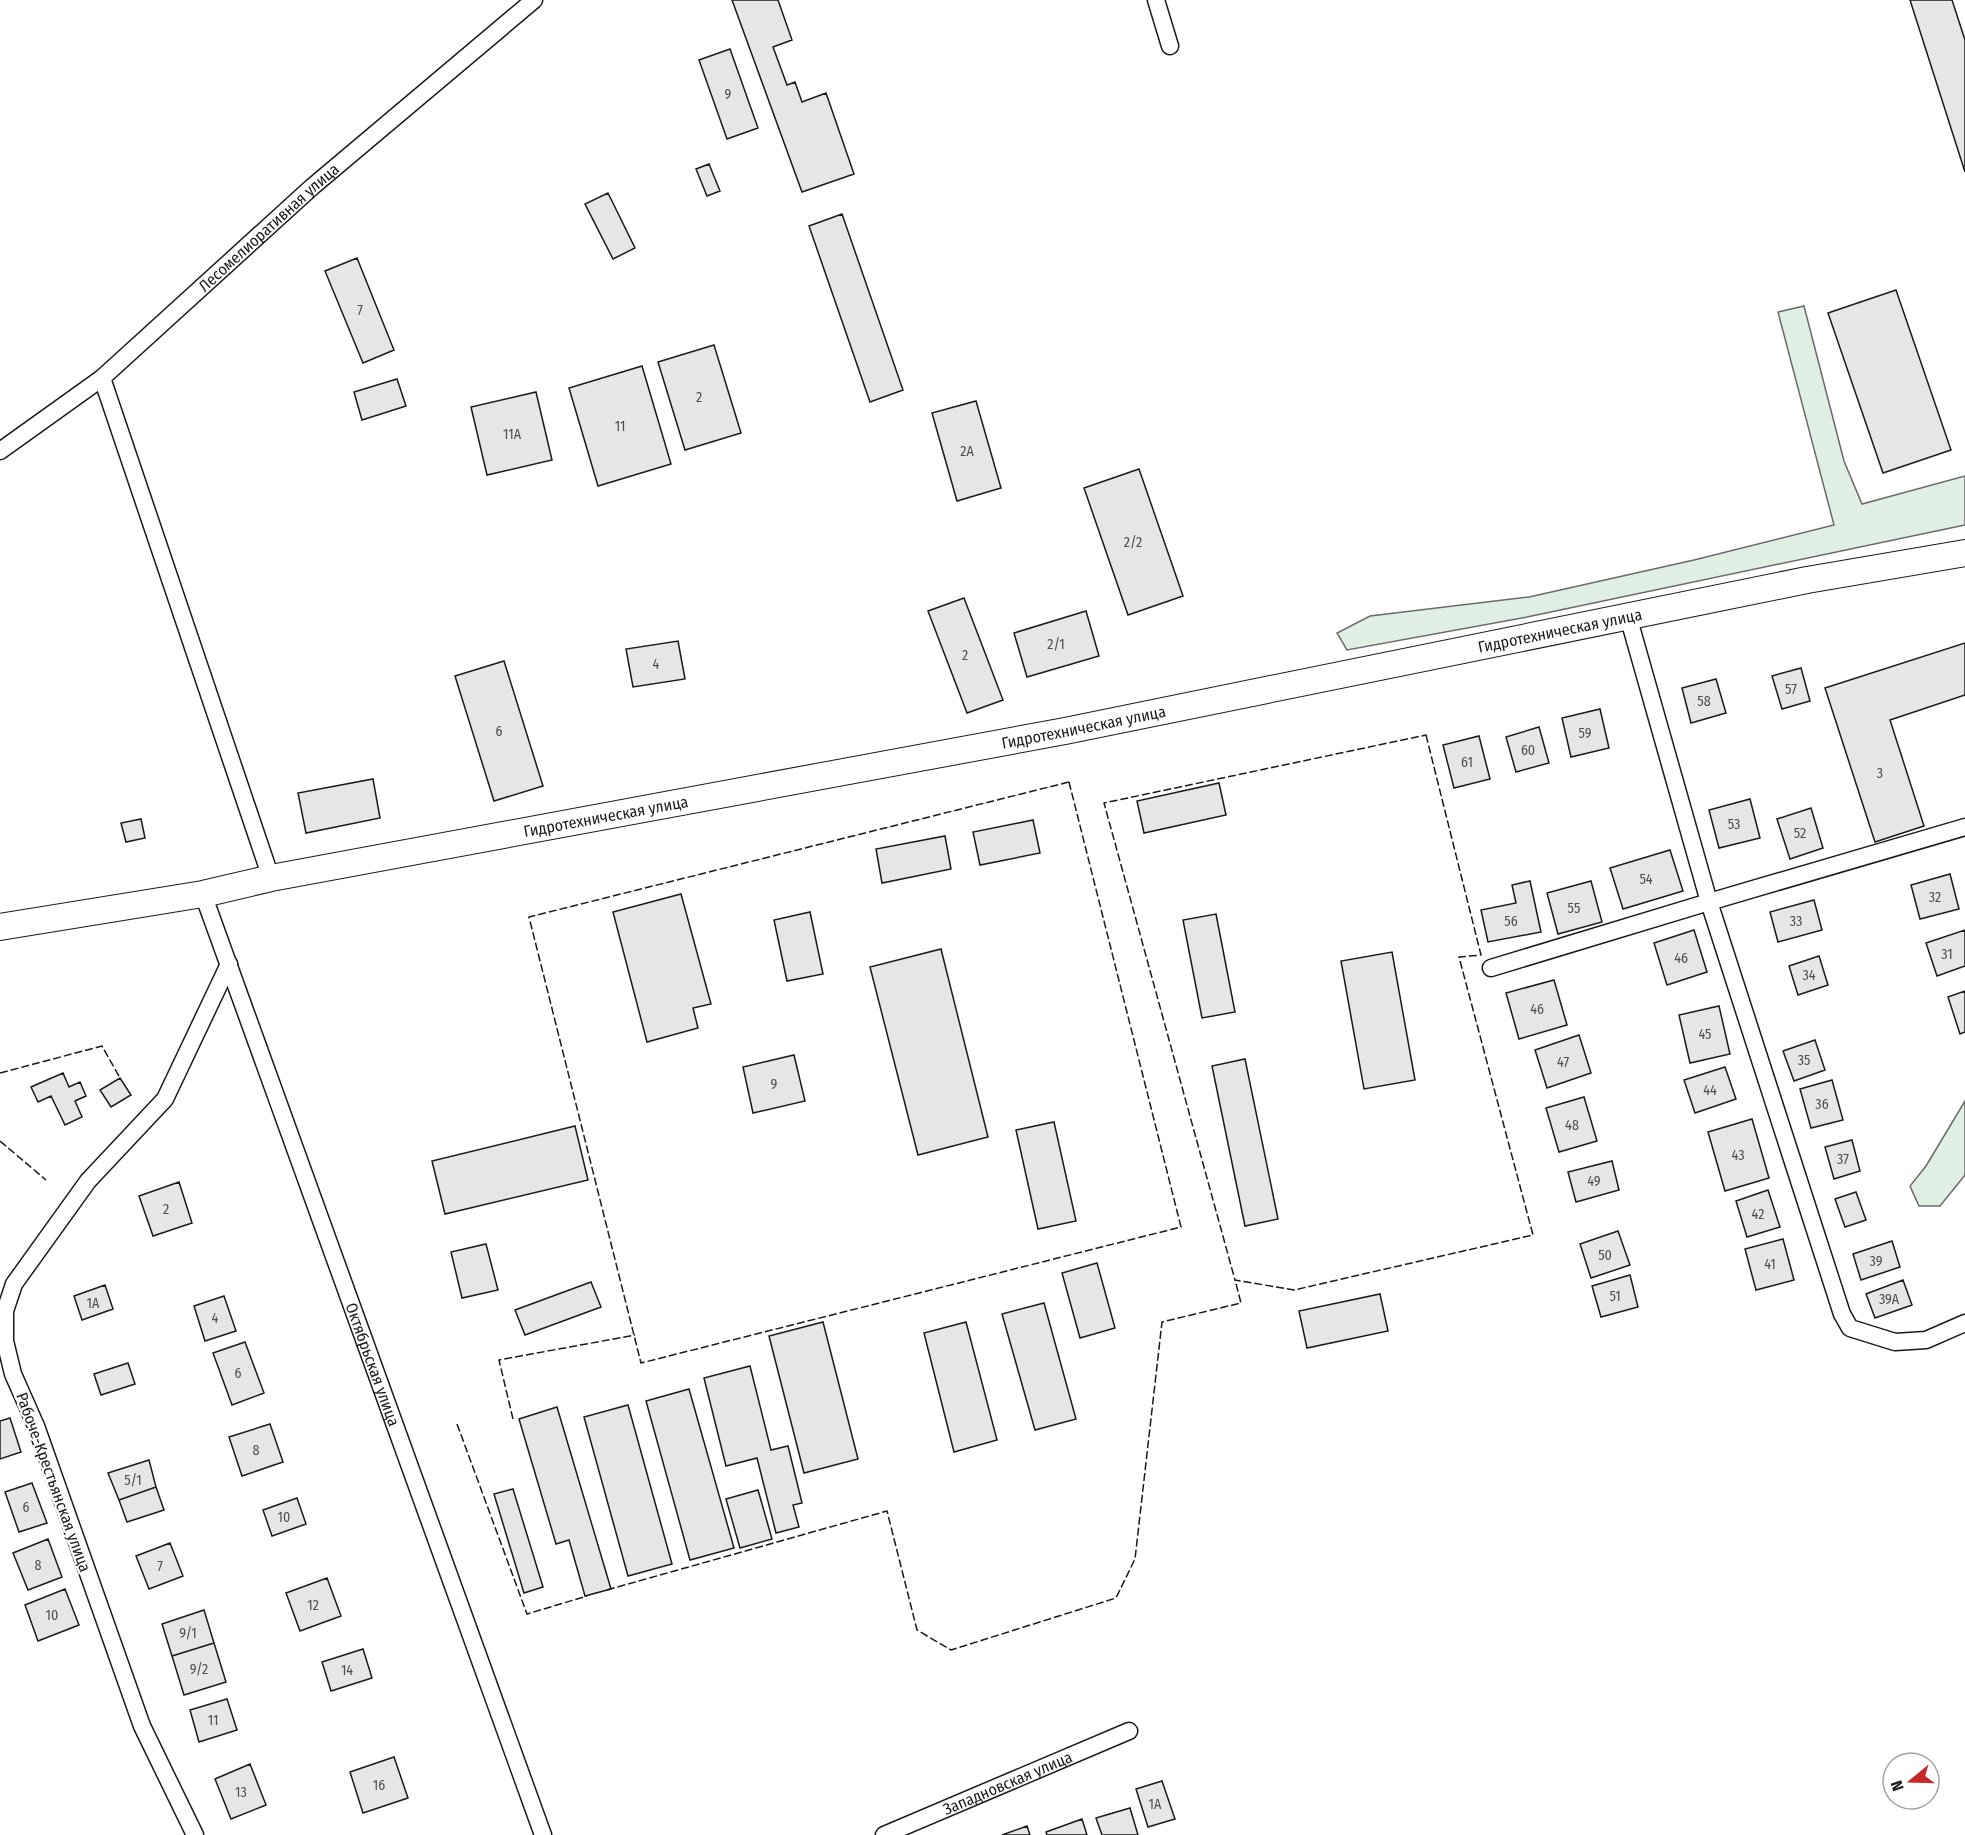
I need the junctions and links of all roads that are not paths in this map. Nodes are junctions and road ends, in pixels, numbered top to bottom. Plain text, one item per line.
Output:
1 (534, 0) edge
2 (1156, 0) edge
3 (1170, 46) dead end
4 (102, 378) junction
5 (0, 451) edge
6 (1965, 554) edge
7 (1628, 616) junction
8 (1964, 829) edge
9 (271, 878) junction
10 (203, 894) junction
11 (1709, 902) junction
12 (0, 927) edge
13 (229, 964) junction
14 (1491, 968) dead end
15 (1965, 1323) edge
16 (1129, 1731) dead end
17 (195, 1835) edge
18 (543, 1835) edge
19 (884, 1835) edge

1 - 4 street, Лесомелиоративная улица
2 - 3 street
4 - 5 street, Лесомелиоративная улица
4 - 9 street
6 - 7 main road, Гидротехническая улица
7 - 9 main road, Гидротехническая улица
7 - 11 street
8 - 11 street
9 - 10 main road, Гидротехническая улица
10 - 12 main road, Гидротехническая улица
10 - 13 street, Октябрьская улица
11 - 14 street
11 - 15 street
13 - 17 street, Рабоче-Крестьянская улица
13 - 18 street, Октябрьская улица
16 - 19 street, Западновская улица

